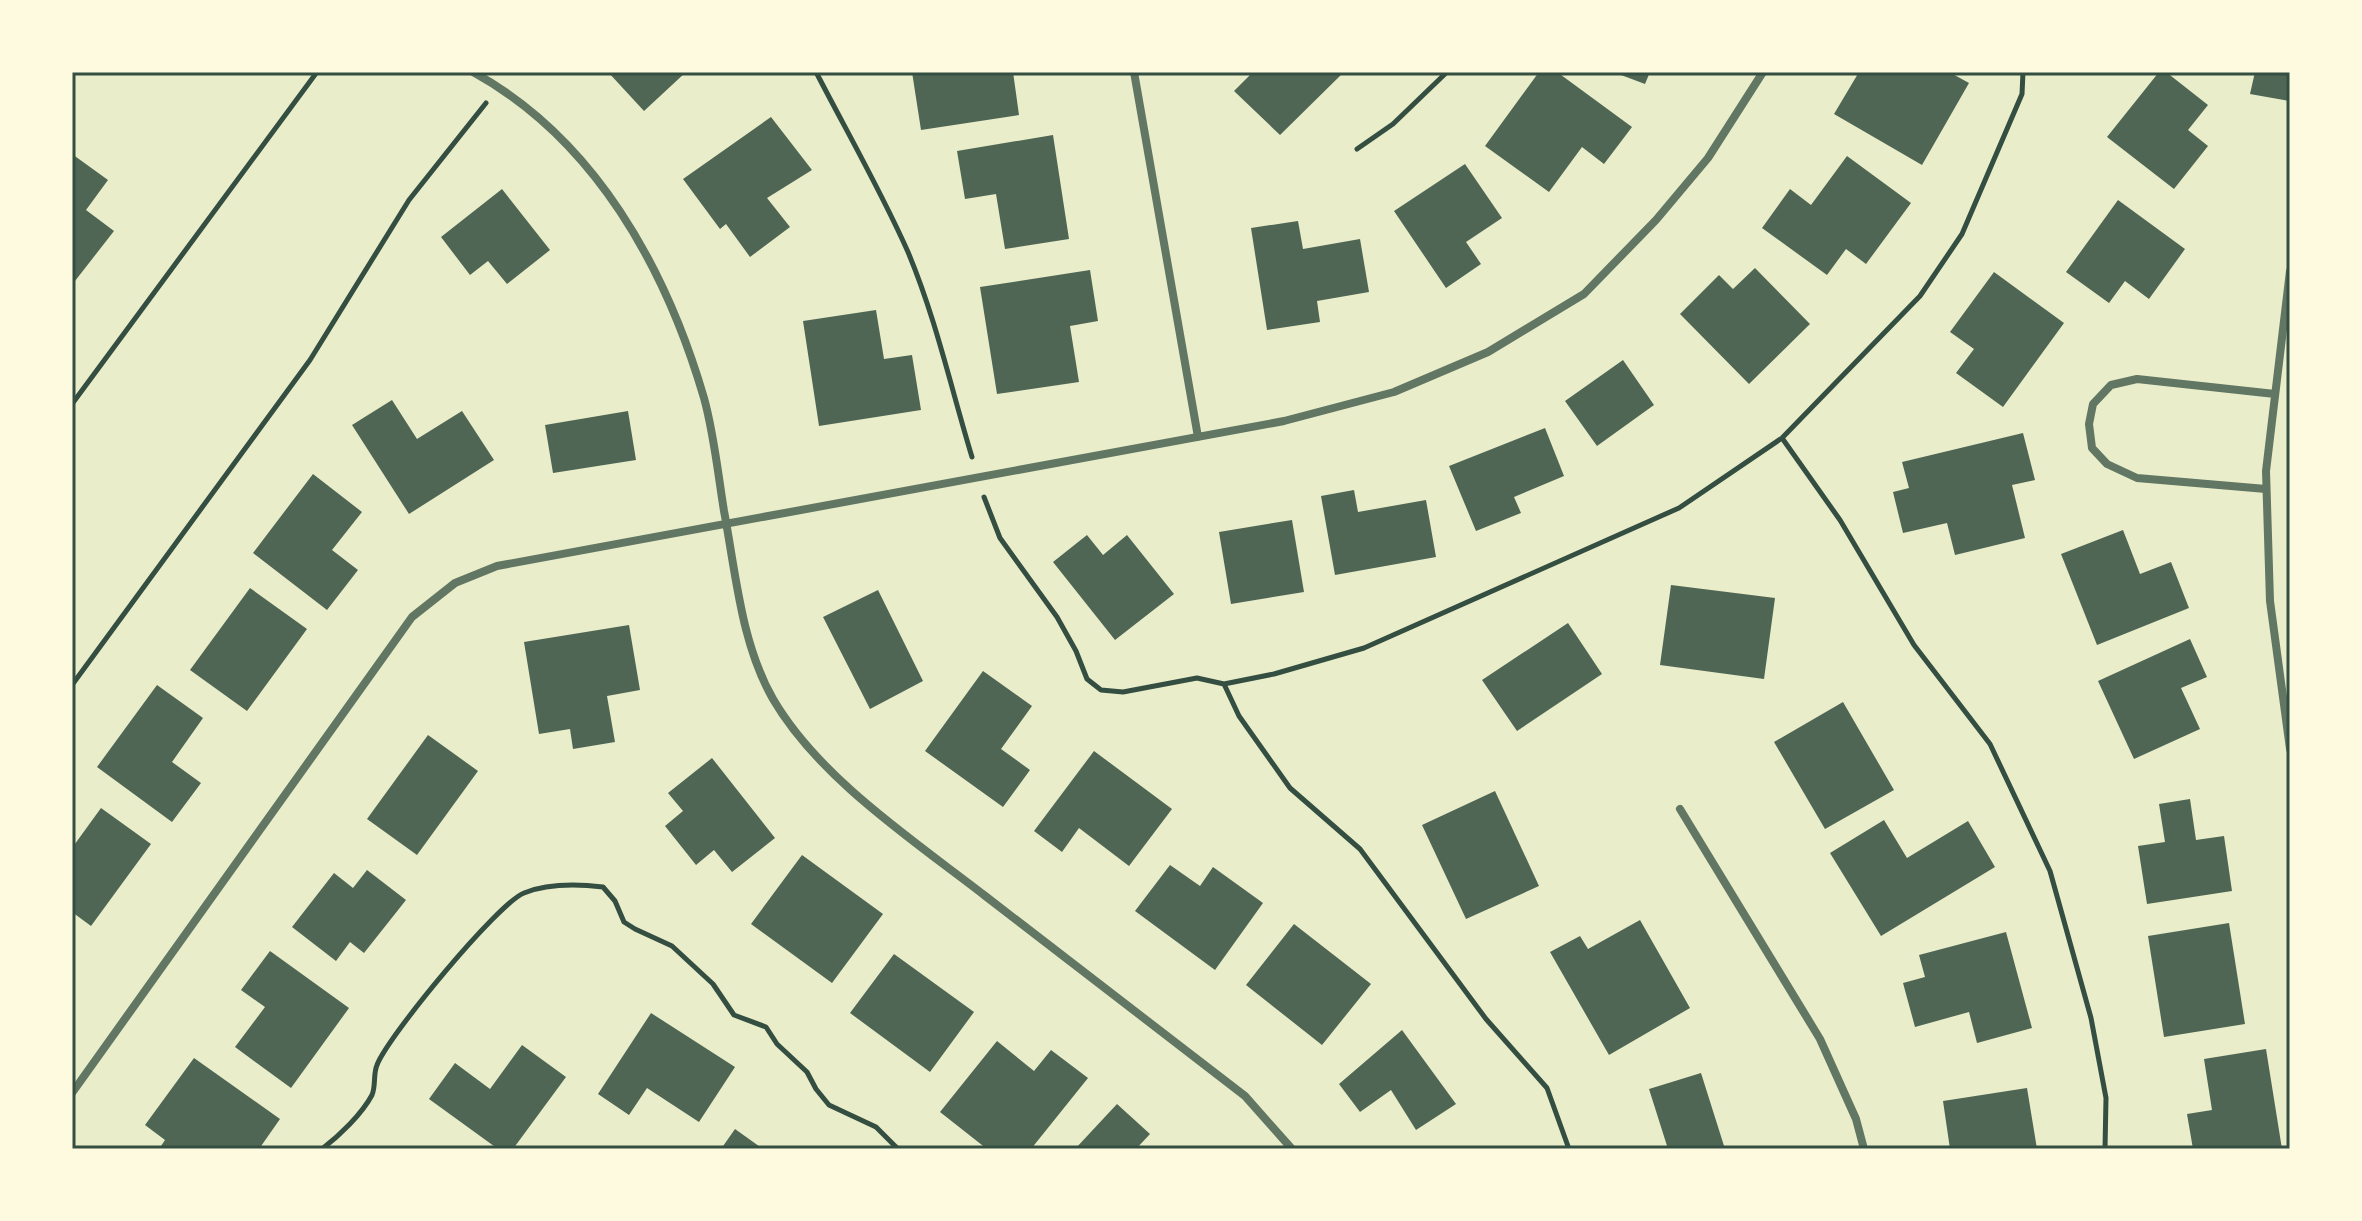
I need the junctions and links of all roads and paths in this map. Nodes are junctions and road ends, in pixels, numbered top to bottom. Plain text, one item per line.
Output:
1 (317, 72) edge
2 (473, 72) edge
3 (816, 72) edge
4 (1134, 72) edge
5 (1447, 72) edge
6 (1763, 72) edge
7 (2023, 72) edge
8 (499, 86) junction
9 (1357, 149) dead end
10 (2290, 271) edge
11 (2275, 394) junction
12 (72, 404) edge
13 (1198, 437) junction
14 (1782, 438) junction
15 (978, 477) junction
16 (2266, 489) junction
17 (726, 522) junction
18 (1224, 684) junction
19 (72, 685) edge
20 (2290, 749) edge
21 (1680, 809) dead end
22 (72, 1093) edge
23 (322, 1149) edge
24 (898, 1149) edge
25 (1292, 1149) edge
26 (1569, 1149) edge
27 (1864, 1149) edge
28 (2105, 1149) edge

1 - 12 path
2 - 8 street
3 - 15 path
4 - 13 street
5 - 9 path
6 - 13 street
7 - 14 path
8 - 17 street
8 - 19 path
10 - 11 street
11 - 16 street
11 - 16 street
13 - 15 street
14 - 18 path
14 - 28 path
15 - 17 street
15 - 18 path
16 - 20 street
17 - 22 street
17 - 25 street
18 - 26 path
21 - 27 street
23 - 24 path

